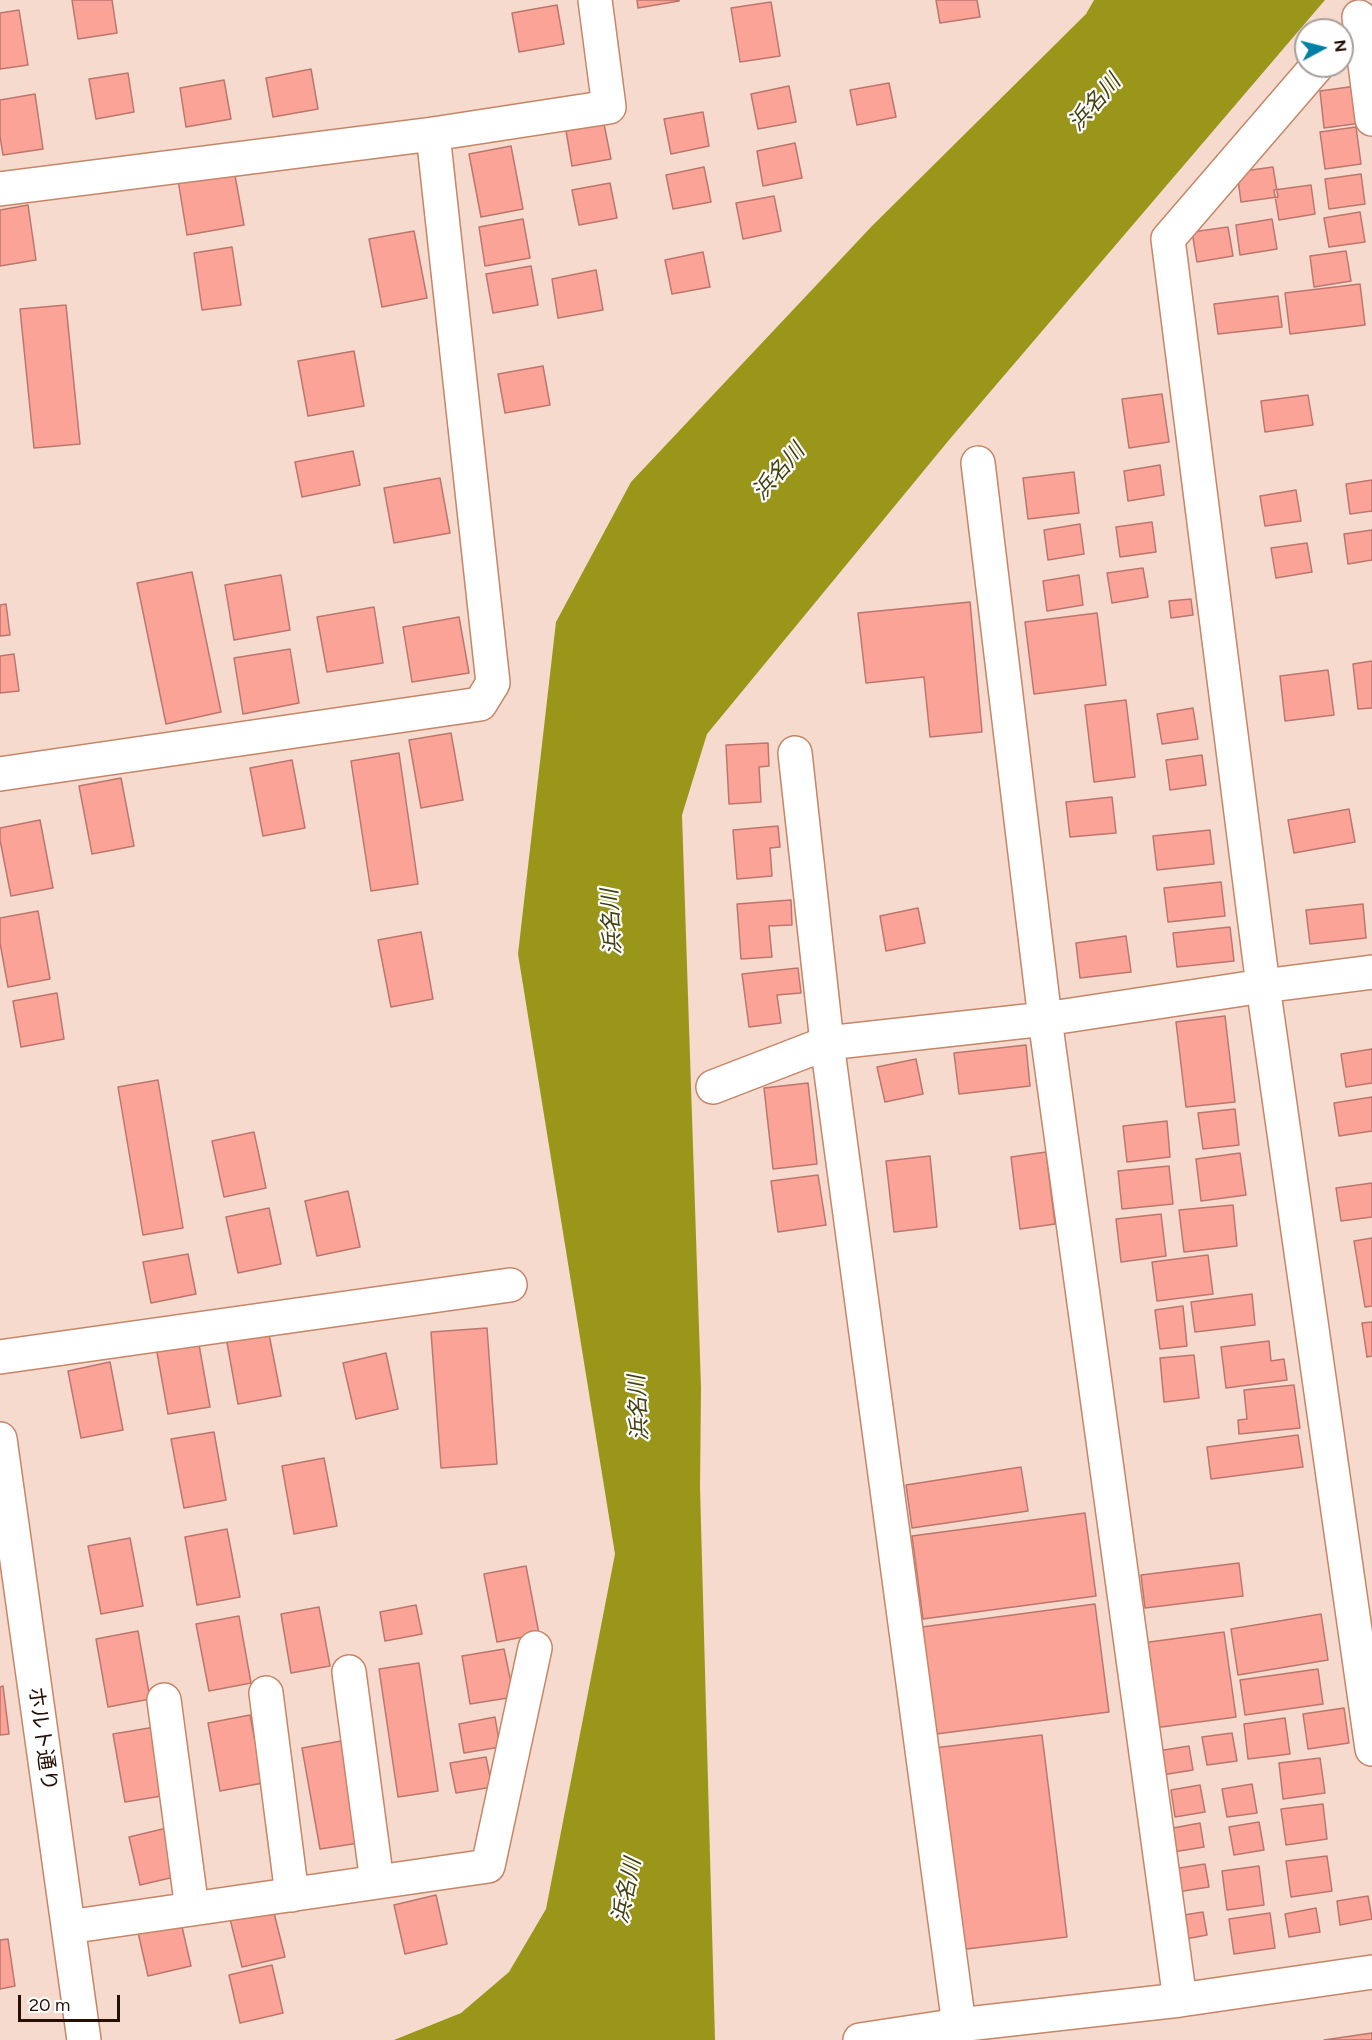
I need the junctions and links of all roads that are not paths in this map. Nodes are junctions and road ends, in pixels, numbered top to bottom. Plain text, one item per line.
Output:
1 (595, 0) edge
2 (1358, 19) edge
3 (1307, 78) edge
4 (1372, 119) edge
5 (433, 134) junction
6 (0, 189) edge
7 (978, 463) dead end
8 (795, 753) dead end
9 (0, 774) edge
10 (1372, 972) edge
11 (1263, 986) junction
12 (1045, 1019) junction
13 (827, 1043) junction
14 (713, 1086) dead end
15 (510, 1286) dead end
16 (0, 1357) edge
17 (0, 1438) edge
18 (535, 1648) dead end
19 (350, 1672) dead end
20 (266, 1693) dead end
21 (165, 1700) dead end
22 (1372, 1749) edge
23 (377, 1882) junction
24 (292, 1895) junction
25 (192, 1909) junction
26 (68, 1927) junction
27 (1372, 1972) edge
28 (1180, 2000) junction
29 (959, 2025) junction
30 (83, 2035) edge
31 (860, 2040) edge

1 - 5 street
2 - 4 street
3 - 11 street
5 - 6 street
5 - 9 street
7 - 12 street
8 - 13 street
10 - 11 street
11 - 12 street
11 - 22 street
12 - 13 street
12 - 28 street
13 - 14 street
13 - 29 street
15 - 16 street
17 - 26 street, ホルト通り
18 - 23 street
19 - 23 street
20 - 24 street
21 - 25 street
23 - 24 street
24 - 25 street
25 - 26 street
26 - 30 street, ホルト通り
27 - 28 street
28 - 29 street
29 - 31 street

